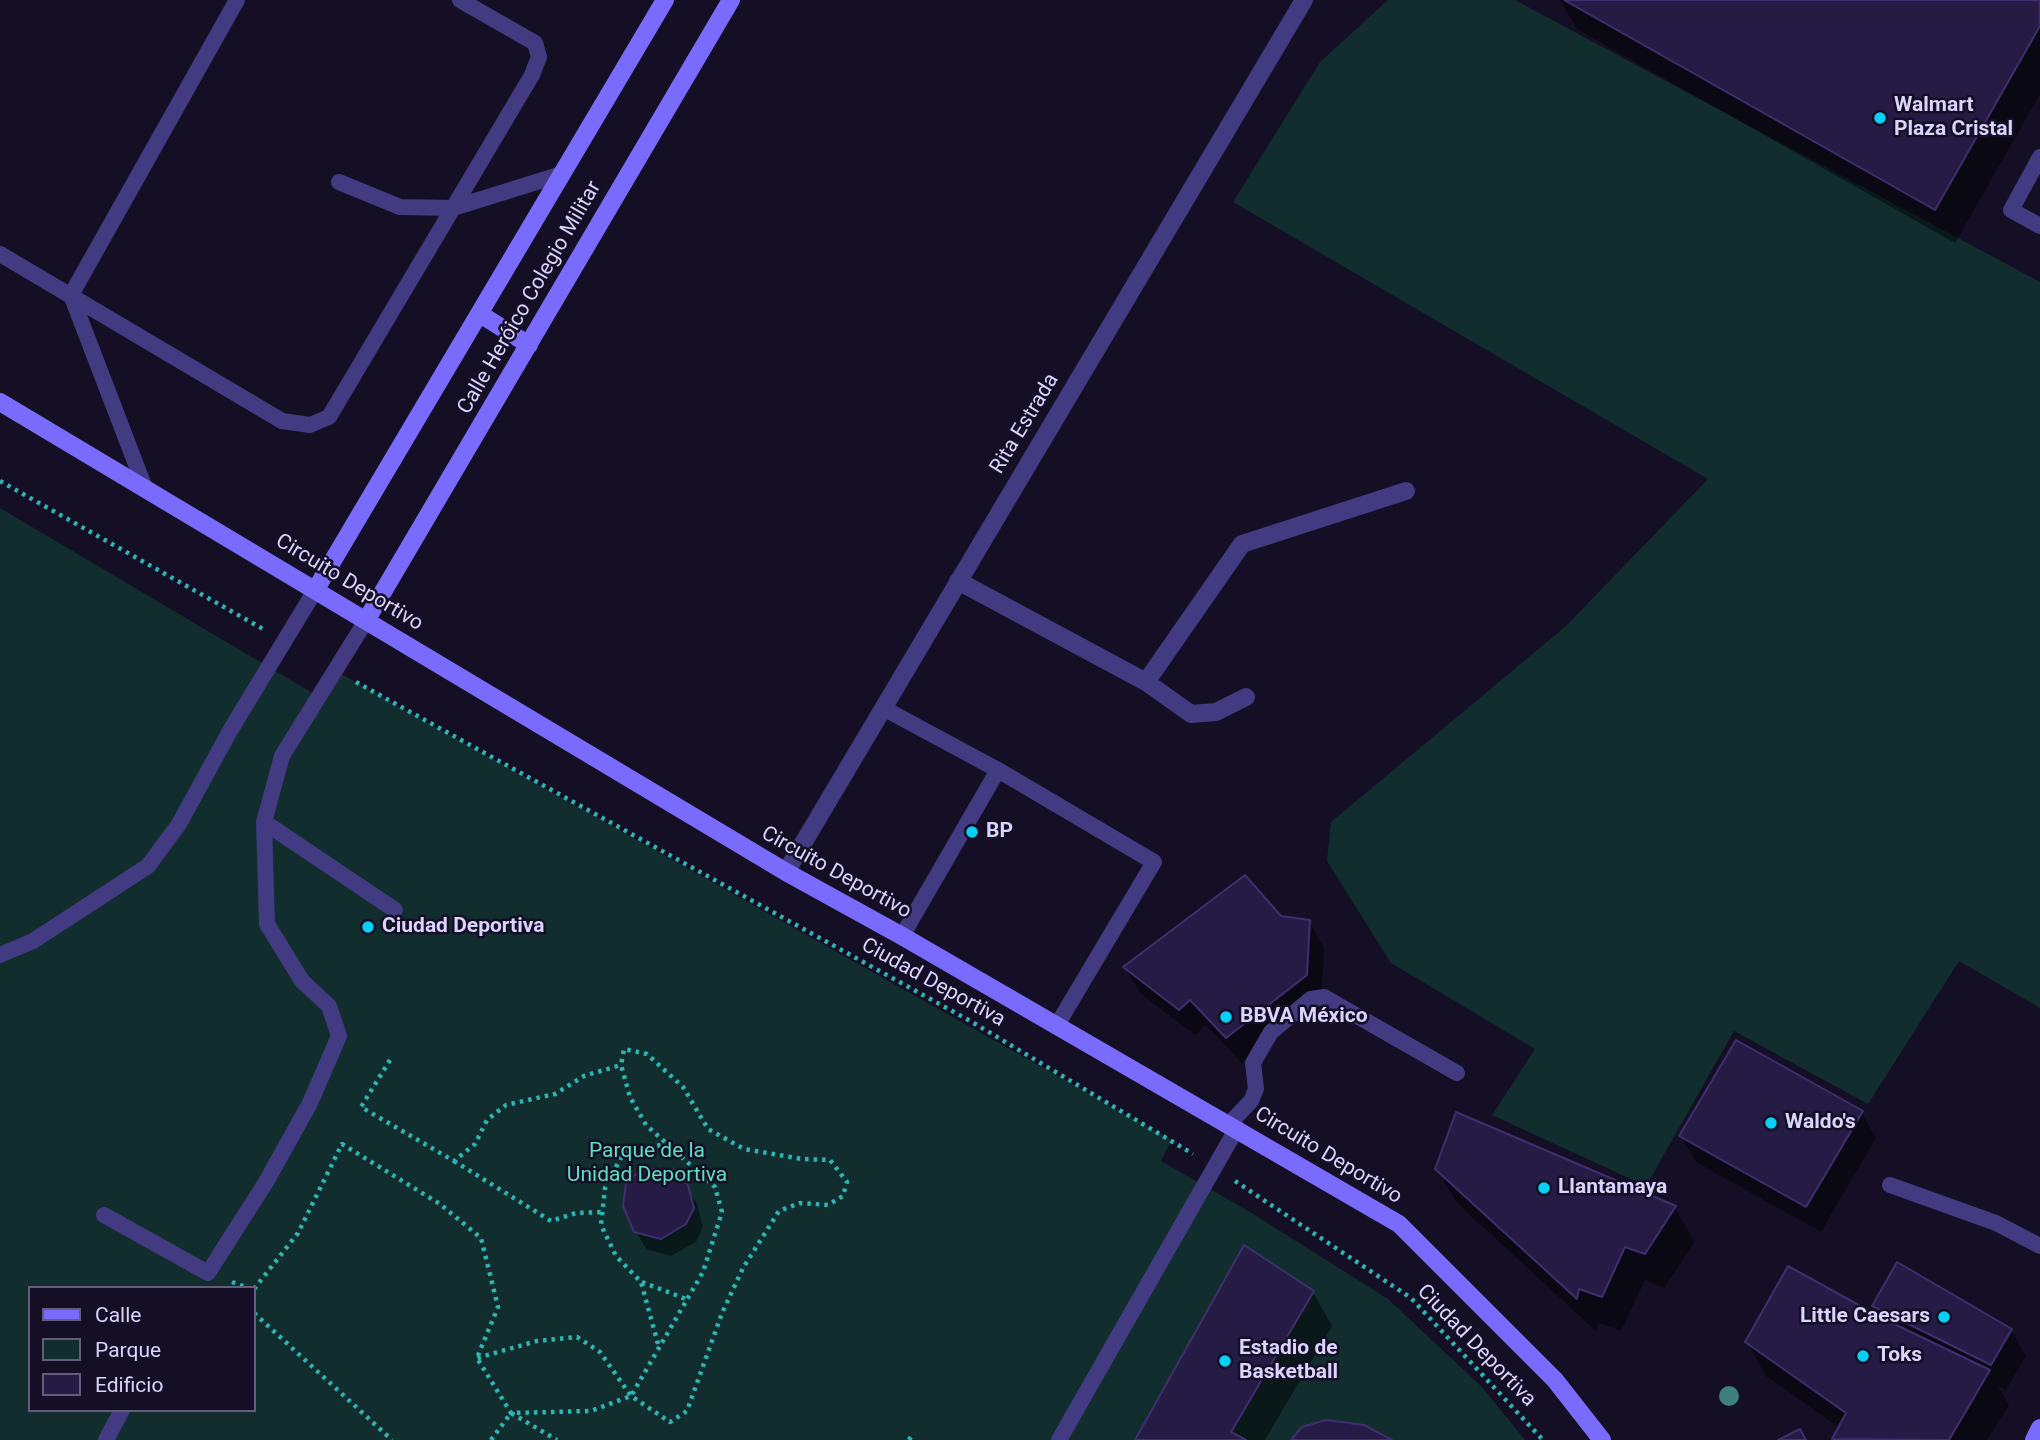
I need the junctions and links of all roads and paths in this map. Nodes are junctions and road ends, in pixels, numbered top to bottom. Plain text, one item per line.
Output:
1 (237, 0) edge
2 (460, 0) edge
3 (665, 0) edge
4 (732, 0) edge
5 (1304, 0) edge
6 (2040, 157) edge
7 (562, 174) junction
8 (339, 182) dead end
9 (453, 208) junction
10 (2040, 226) edge
11 (0, 254) edge
12 (71, 295) junction
13 (480, 314) junction
14 (529, 345) junction
15 (0, 402) edge
16 (0, 481) edge
17 (145, 488) junction
18 (1406, 491) dead end
19 (958, 581) junction
20 (316, 589) junction
21 (367, 619) junction
22 (283, 641) junction
23 (337, 671) junction
24 (1146, 682) junction
25 (1246, 697) dead end
26 (883, 708) junction
27 (998, 770) junction
28 (264, 822) junction
29 (786, 872) junction
30 (395, 910) dead end
31 (902, 936) junction
32 (0, 955) edge
33 (1057, 1025) junction
34 (390, 1060) dead end
35 (621, 1065) junction
36 (1457, 1073) dead end
37 (1233, 1126) junction
38 (666, 1144) junction
39 (454, 1161) junction
40 (1213, 1167) junction
41 (1890, 1185) dead end
42 (603, 1212) junction
43 (104, 1215) dead end
44 (2040, 1246) edge
45 (208, 1273) junction
46 (641, 1282) junction
47 (199, 1286) edge
48 (256, 1286) edge
49 (686, 1299) junction
50 (256, 1315) edge
51 (658, 1345) junction
52 (477, 1358) junction
53 (631, 1396) junction
54 (121, 1412) edge
55 (511, 1413) junction
56 (2040, 1428) edge
57 (106, 1440) edge
58 (392, 1440) edge
59 (491, 1440) edge
60 (557, 1440) edge
61 (1059, 1440) edge
62 (1543, 1440) edge
63 (1602, 1440) edge
64 (2034, 1440) edge

1 - 12 lane
2 - 9 lane
3 - 7 main road, Calle Heróico Colegio Militar
4 - 14 main road, Calle Heróico Colegio Militar
5 - 19 street, Rita Estrada
6 - 10 lane
7 - 9 lane
7 - 13 main road, Calle Heróico Colegio Militar
8 - 9 lane
9 - 12 lane
11 - 12 lane
12 - 17 lane
13 - 14 main road
13 - 20 main road, Calle Heróico Colegio Militar
14 - 21 main road, Calle Heróico Colegio Militar
15 - 17 main road, Circuito Deportivo
16 - 22 path
17 - 20 main road, Circuito Deportivo
18 - 24 street
19 - 24 street
19 - 26 street, Rita Estrada
20 - 21 main road, Circuito Deportivo
20 - 22 lane
21 - 23 lane
21 - 29 main road, Circuito Deportivo
22 - 32 lane
23 - 28 lane
23 - 40 path, Ciudad Deportiva
24 - 25 street
26 - 27 lane
26 - 29 street, Rita Estrada
27 - 31 lane
27 - 33 lane
28 - 30 lane
28 - 45 lane
29 - 31 main road, Circuito Deportivo
31 - 33 main road, Circuito Deportivo
33 - 37 main road, Circuito Deportivo
34 - 39 path
35 - 38 path
35 - 39 path
35 - 53 path
36 - 37 lane
37 - 40 lane
37 - 63 main road, Circuito Deportivo
38 - 42 path
38 - 49 path
39 - 42 path
40 - 61 lane
40 - 62 path, Ciudad Deportiva
41 - 44 lane
42 - 46 path
43 - 45 lane
45 - 47 lane
46 - 49 path
46 - 51 path
48 - 52 path
49 - 51 path
50 - 58 path
51 - 53 path
52 - 53 path
52 - 55 path
53 - 55 path
54 - 57 lane
55 - 59 path
55 - 60 path
56 - 64 main road

